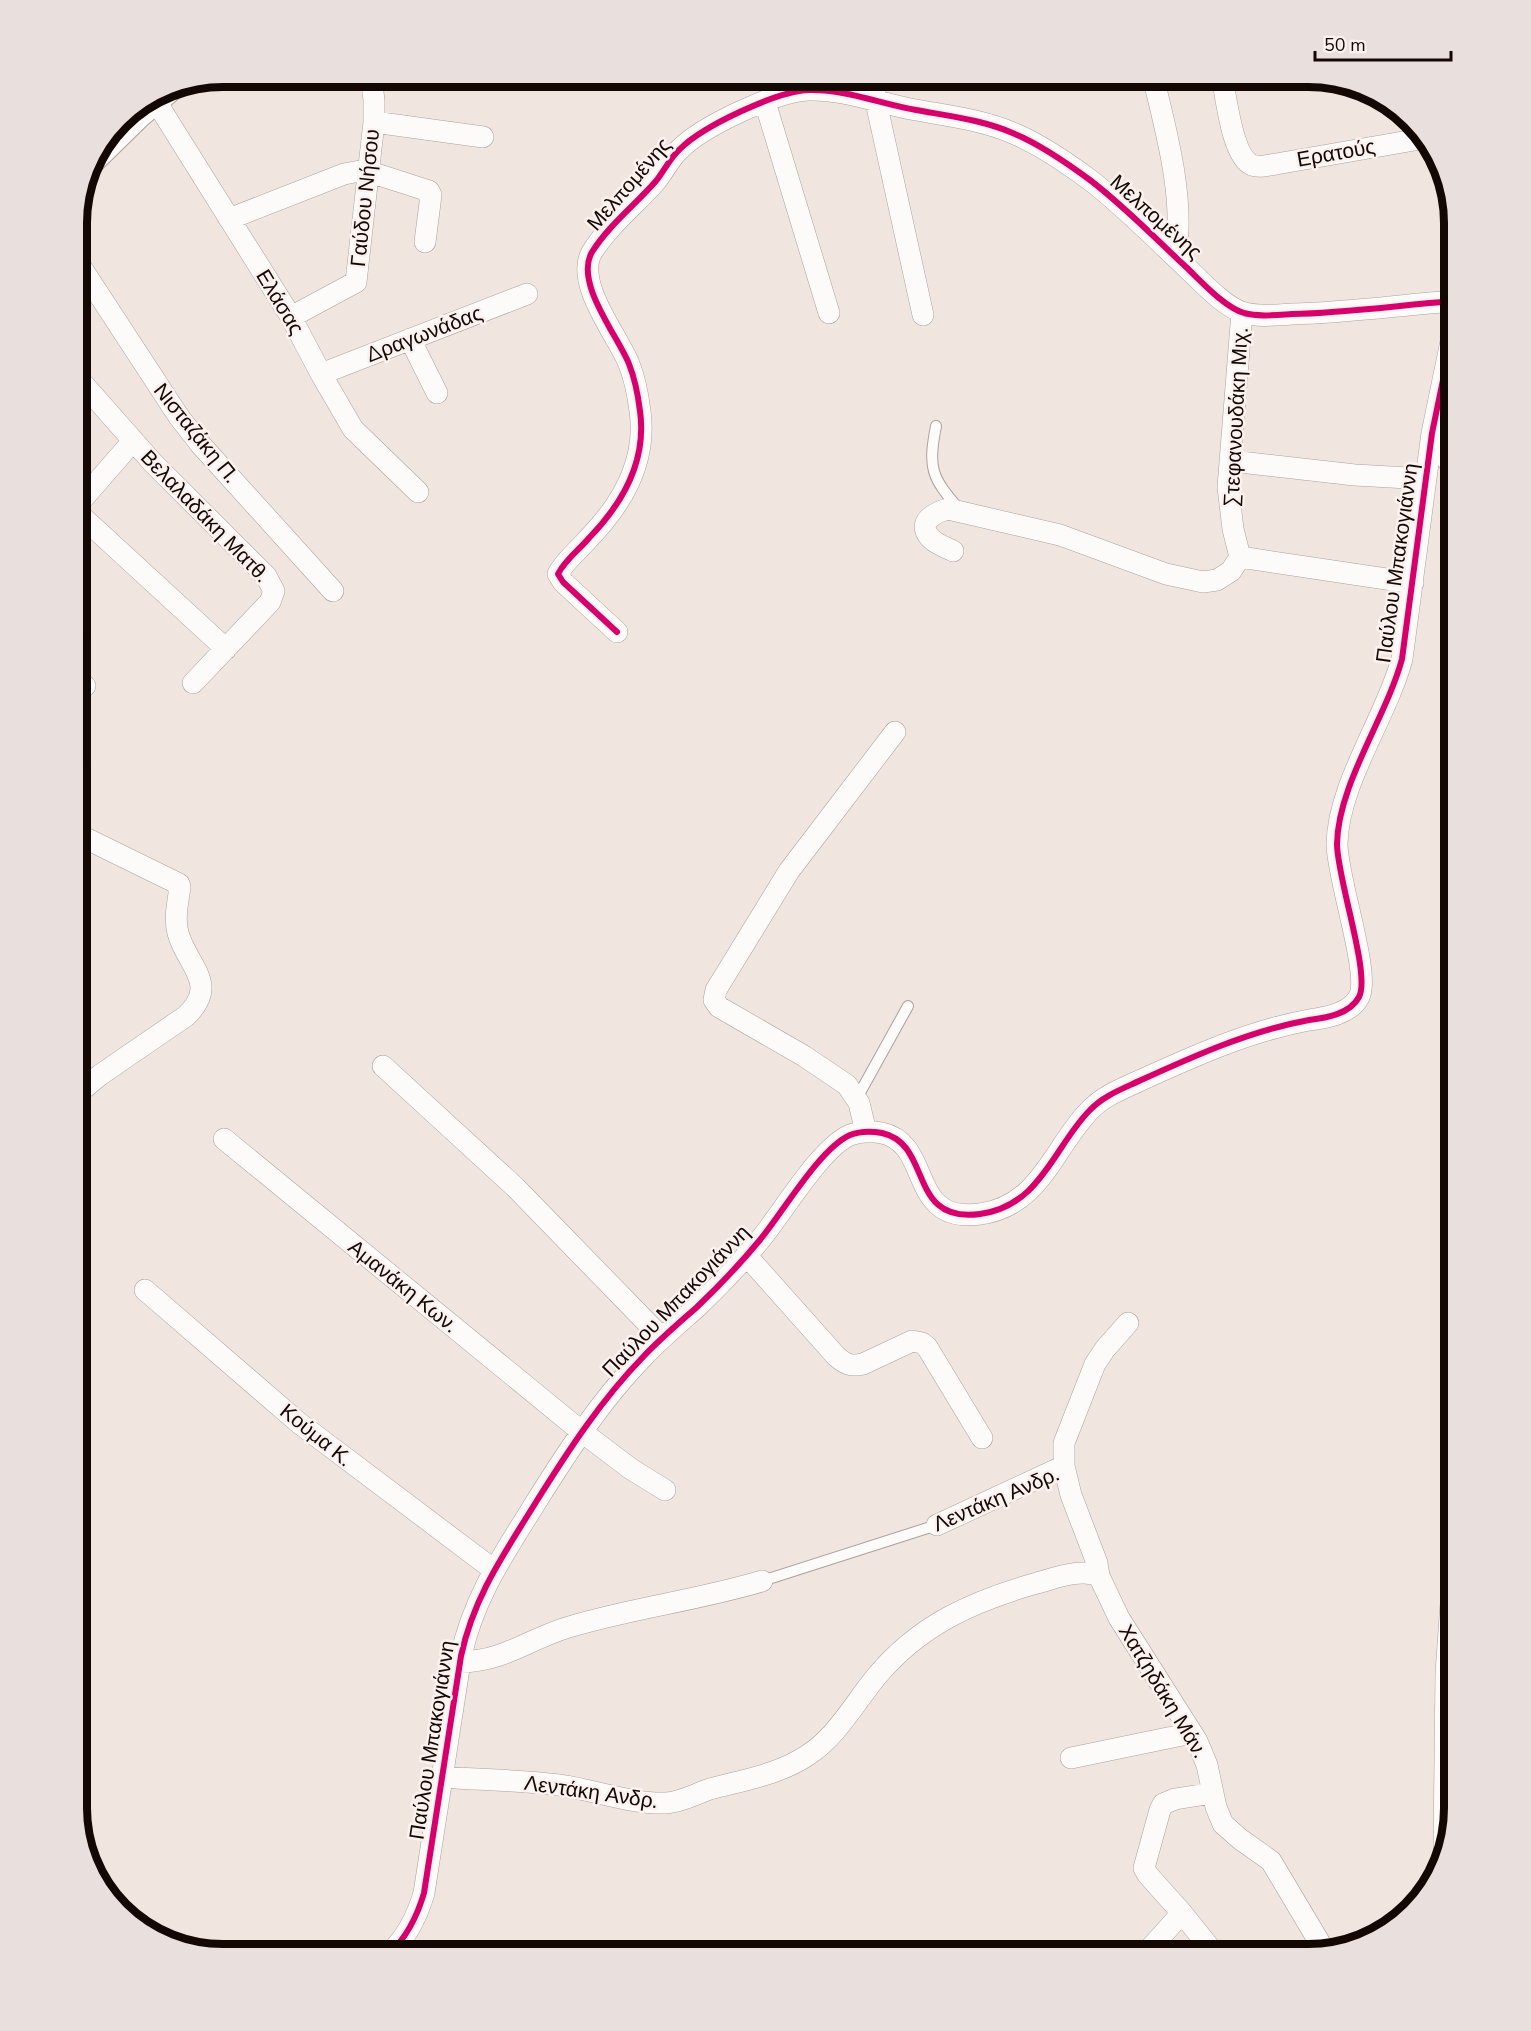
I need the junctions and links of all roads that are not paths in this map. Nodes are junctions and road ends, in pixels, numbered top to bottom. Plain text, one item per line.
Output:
1 (372, 87) edge
2 (874, 87) edge
3 (1156, 87) edge
4 (1224, 87) edge
5 (166, 100) edge
6 (765, 102) junction
7 (876, 102) junction
8 (374, 122) junction
9 (483, 138) dead end
10 (1415, 140) edge
11 (370, 172) junction
12 (229, 219) junction
13 (425, 242) dead end
14 (1175, 256) junction
15 (87, 277) edge
16 (527, 294) dead end
17 (1444, 301) edge
18 (1242, 312) junction
19 (829, 313) dead end
20 (923, 315) dead end
21 (291, 317) junction
22 (410, 339) junction
23 (321, 374) junction
24 (1444, 378) edge
25 (87, 388) edge
26 (437, 393) dead end
27 (936, 426) dead end
28 (1432, 433) junction
29 (133, 441) junction
30 (1444, 453) edge
31 (1231, 461) junction
32 (1426, 479) junction
33 (418, 492) dead end
34 (87, 494) edge
35 (962, 512) junction
36 (87, 521) edge
37 (953, 551) dead end
38 (1240, 557) junction
39 (1413, 583) junction
40 (333, 591) dead end
41 (617, 633) dead end
42 (226, 649) junction
43 (193, 683) dead end
44 (895, 732) dead end
45 (87, 839) edge
46 (908, 1006) dead end
47 (383, 1066) dead end
48 (87, 1085) edge
49 (857, 1098) junction
50 (866, 1132) junction
51 (224, 1139) dead end
52 (746, 1255) junction
53 (145, 1290) dead end
54 (1128, 1323) dead end
55 (662, 1338) junction
56 (582, 1432) junction
57 (982, 1438) dead end
58 (1065, 1466) junction
59 (666, 1490) dead end
60 (937, 1525) joint
61 (494, 1570) junction
62 (1099, 1576) junction
63 (762, 1581) joint
64 (460, 1662) junction
65 (1192, 1733) junction
66 (1071, 1758) dead end
67 (442, 1777) junction
68 (1213, 1793) junction
69 (1182, 1914) junction
70 (1320, 1943) edge
71 (397, 1944) edge
72 (1154, 1944) edge
73 (1207, 1944) edge

1 - 8 street, Γαύδου Νήσου
2 - 7 street
3 - 14 street
4 - 10 street, Ερατούς
5 - 12 street, Ελάσας
6 - 7 street, Μελπομένης
6 - 19 street
6 - 41 street, Μελπομένης
7 - 14 street, Μελπομένης
7 - 20 street
8 - 9 street
8 - 11 street, Γαύδου Νήσου
11 - 12 street
11 - 13 street
11 - 21 street, Γαύδου Νήσου
12 - 21 street, Ελάσας
14 - 18 street, Μελπομένης
15 - 40 street, Νισταζάκη Π.
16 - 22 street, Δραγωνάδας
17 - 18 street, Μελπομένης
18 - 31 street, Στεφανουδάκη Μιχ.
21 - 23 street, Ελάσας
22 - 23 street, Δραγωνάδας
22 - 26 street
23 - 33 street, Ελάσας
24 - 28 street, Παύλου Μπακογιάννη
25 - 29 street, Βελαλαδάκη Ματθ.
27 - 35 lane
28 - 30 street
28 - 32 street, Παύλου Μπακογιάννη
29 - 34 street
29 - 42 street, Βελαλαδάκη Ματθ.
31 - 32 street
31 - 38 street, Στεφανουδάκη Μιχ.
32 - 39 street, Παύλου Μπακογιάννη
35 - 37 street
35 - 38 street
36 - 42 street
38 - 39 street
39 - 50 street, Παύλου Μπακογιάννη
42 - 43 street, Βελαλαδάκη Ματθ.
44 - 49 street
45 - 48 street
46 - 49 lane
47 - 55 street
49 - 50 street
50 - 52 street, Παύλου Μπακογιάννη
51 - 56 street, Αμανάκη Κων.
52 - 55 street, Παύλου Μπακογιάννη
52 - 57 street
53 - 61 street, Κούμα Κ.
54 - 58 street
55 - 56 street, Παύλου Μπακογιάννη
56 - 59 street, Αμανάκη Κων.
56 - 61 street, Παύλου Μπακογιάννη
58 - 60 street, Λεντάκη Ανδρ.
58 - 62 street, Λεντάκη Ανδρ.
60 - 63 lane, Λεντάκη Ανδρ.
61 - 64 street, Παύλου Μπακογιάννη
62 - 65 street, Χατζηδάκη Μάν.
62 - 67 street, Λεντάκη Ανδρ.
63 - 64 street, Λεντάκη Ανδρ.
64 - 67 street, Παύλου Μπακογιάννη
65 - 66 street
65 - 68 street, Χατζηδάκη Μάν.
67 - 71 street, Παύλου Μπακογιάννη
68 - 69 street
68 - 70 street, Χατζηδάκη Μάν.
69 - 72 street
69 - 73 street

